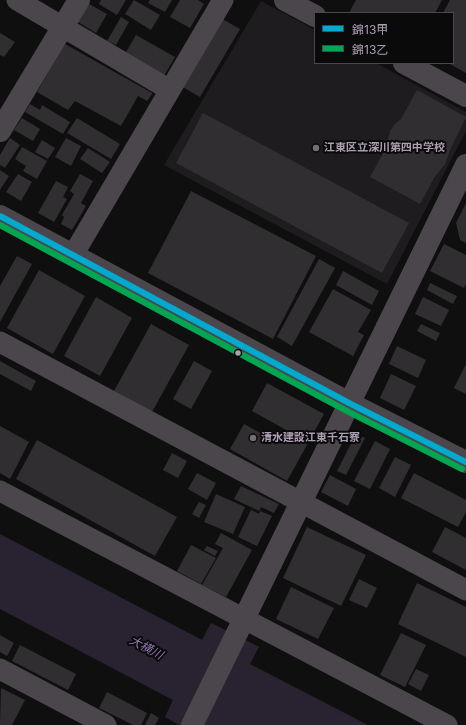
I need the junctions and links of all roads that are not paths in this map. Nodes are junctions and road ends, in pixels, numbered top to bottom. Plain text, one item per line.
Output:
1 (17, 0) edge
2 (78, 0) edge
3 (223, 0) edge
4 (285, 0) edge
5 (314, 15) edge
6 (63, 26) junction
7 (406, 64) edge
8 (170, 90) junction
9 (466, 96) edge
10 (0, 131) edge
11 (466, 165) edge
12 (0, 216) edge
13 (73, 255) junction
14 (0, 342) edge
15 (349, 402) junction
16 (466, 462) edge
17 (0, 492) edge
18 (301, 502) junction
19 (466, 590) edge
20 (241, 626) junction
21 (0, 669) edge
22 (106, 725) edge
23 (192, 725) edge
24 (447, 725) edge

1 - 6 street
2 - 6 street
3 - 8 street
4 - 5 street
6 - 8 street
6 - 10 street
7 - 9 street
8 - 13 street
11 - 15 street
12 - 13 street
13 - 15 street
14 - 18 street
15 - 16 street
15 - 18 street
17 - 20 street
18 - 19 street
18 - 20 street
20 - 23 street
20 - 24 street
21 - 22 street

